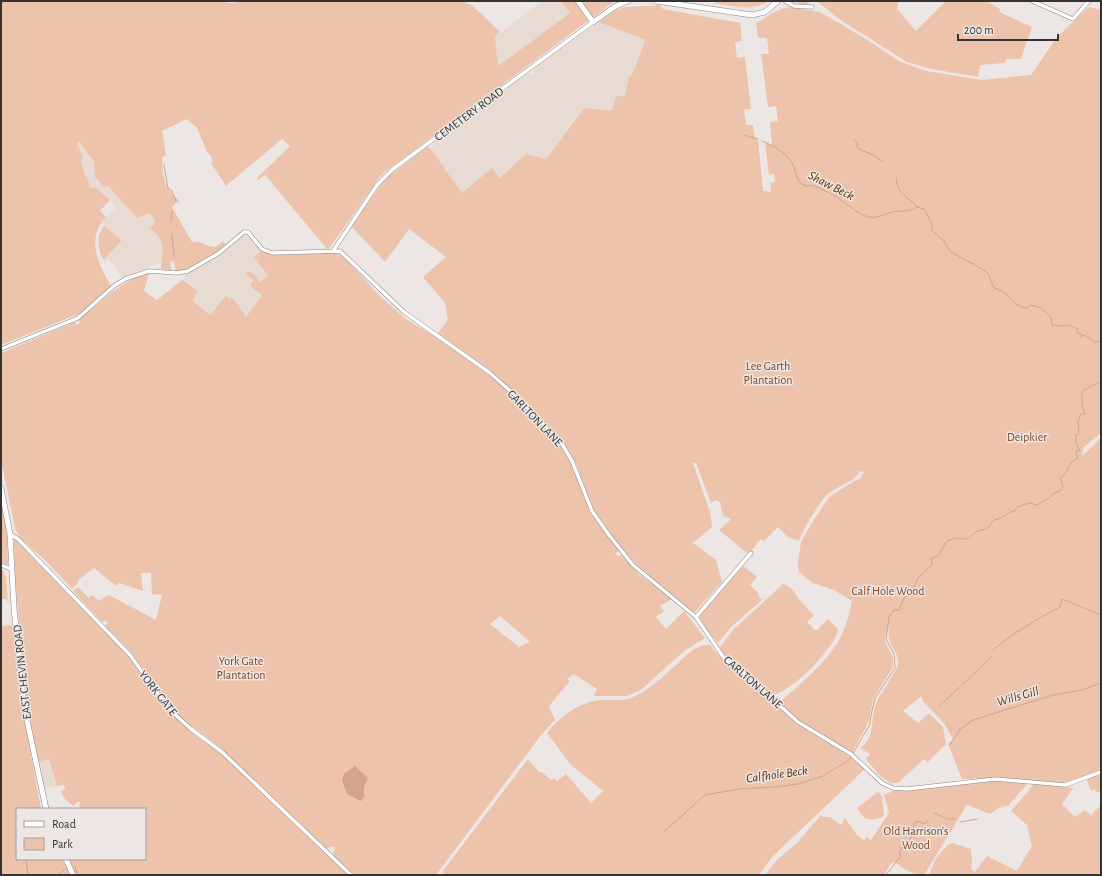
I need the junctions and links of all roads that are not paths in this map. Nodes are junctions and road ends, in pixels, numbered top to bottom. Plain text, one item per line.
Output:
1 (578, 1) edge
2 (628, 1) edge
3 (656, 1) edge
4 (778, 1) edge
5 (785, 1) edge
6 (1032, 1) edge
7 (1089, 1) edge
8 (812, 7) dead end
9 (593, 22) junction
10 (333, 251) junction
11 (1, 349) edge
12 (1, 488) edge
13 (10, 534) junction
14 (751, 553) dead end
15 (1, 565) edge
16 (11, 569) junction
17 (696, 617) junction
18 (1101, 772) edge
19 (46, 808) edge
20 (66, 860) edge
21 (74, 875) edge
22 (351, 875) edge

1 - 9 street
2 - 9 street, CEMETERY ROAD
3 - 4 street
5 - 8 street
6 - 7 street
9 - 10 street, CEMETERY ROAD
10 - 11 street
10 - 17 street, CARLTON LANE
12 - 13 street, EAST CHEVIN ROAD
13 - 16 street, EAST CHEVIN ROAD
13 - 22 street, YORK GATE
14 - 17 street
15 - 16 street
16 - 19 street, EAST CHEVIN ROAD
17 - 18 street, CARLTON LANE
20 - 21 street

